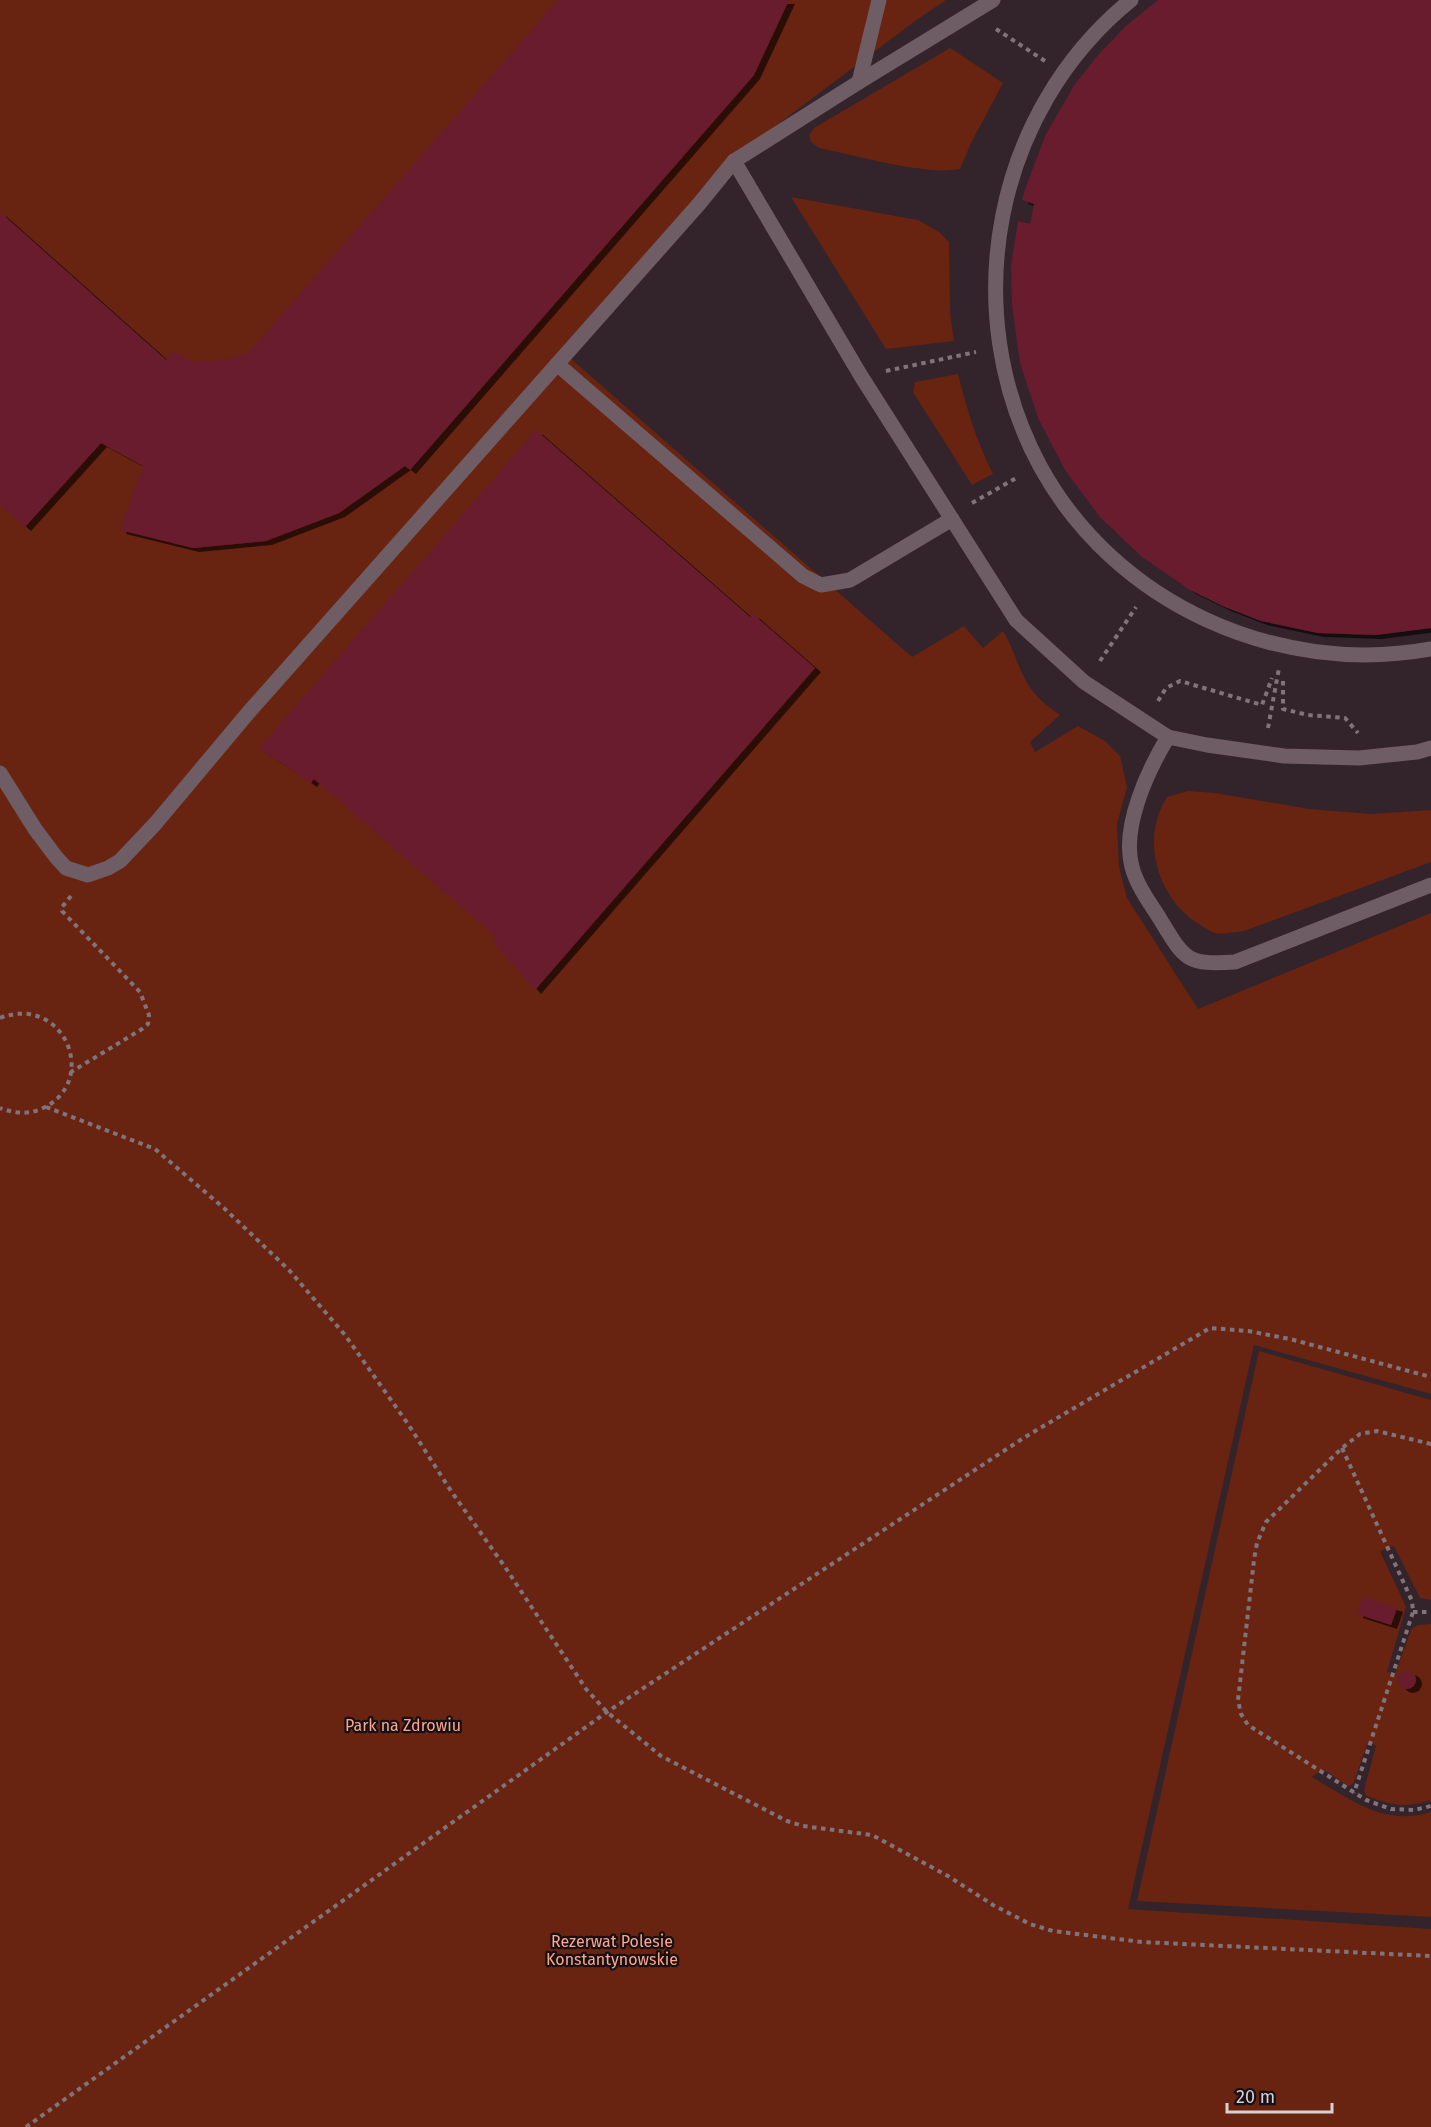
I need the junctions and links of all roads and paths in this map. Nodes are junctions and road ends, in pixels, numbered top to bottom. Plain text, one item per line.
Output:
1 (879, 0) edge
2 (993, 0) edge
3 (1131, 0) edge
4 (1006, 36) dead end
5 (1049, 63) dead end
6 (859, 82) junction
7 (734, 160) junction
8 (985, 351) dead end
9 (557, 364) junction
10 (861, 376) junction
11 (1003, 485) dead end
12 (981, 498) dead end
13 (952, 519) junction
14 (1126, 622) dead end
15 (1117, 637) dead end
16 (1431, 649) edge
17 (1272, 678) dead end
18 (1283, 681) dead end
19 (1276, 685) dead end
20 (1271, 710) dead end
21 (1345, 718) dead end
22 (1144, 722) junction
23 (1167, 737) junction
24 (1431, 748) edge
25 (0, 773) edge
26 (88, 875) junction
27 (1431, 885) edge
28 (0, 1018) edge
29 (71, 1072) junction
30 (0, 1107) edge
31 (46, 1107) junction
32 (1431, 1377) edge
33 (1431, 1444) edge
34 (1342, 1448) junction
35 (1413, 1612) junction
36 (1431, 1612) edge
37 (608, 1712) junction
38 (1354, 1793) junction
39 (1431, 1806) edge
40 (1431, 1956) edge
41 (26, 2127) edge

1 - 6 street
2 - 6 street
3 - 16 street
4 - 5 path
6 - 7 street
7 - 9 street
7 - 10 street
8 - 10 path
9 - 13 street
9 - 26 street
10 - 13 street
11 - 12 path
13 - 22 street
14 - 15 path
17 - 22 path
18 - 21 path
19 - 20 path
22 - 23 street
23 - 24 street
23 - 27 street
25 - 26 street
26 - 29 path
28 - 29 path
29 - 31 path
30 - 31 path
31 - 37 path
32 - 37 path
33 - 34 path
34 - 35 path
34 - 38 path
35 - 36 path
35 - 38 path
37 - 40 path
37 - 41 path
38 - 39 path

